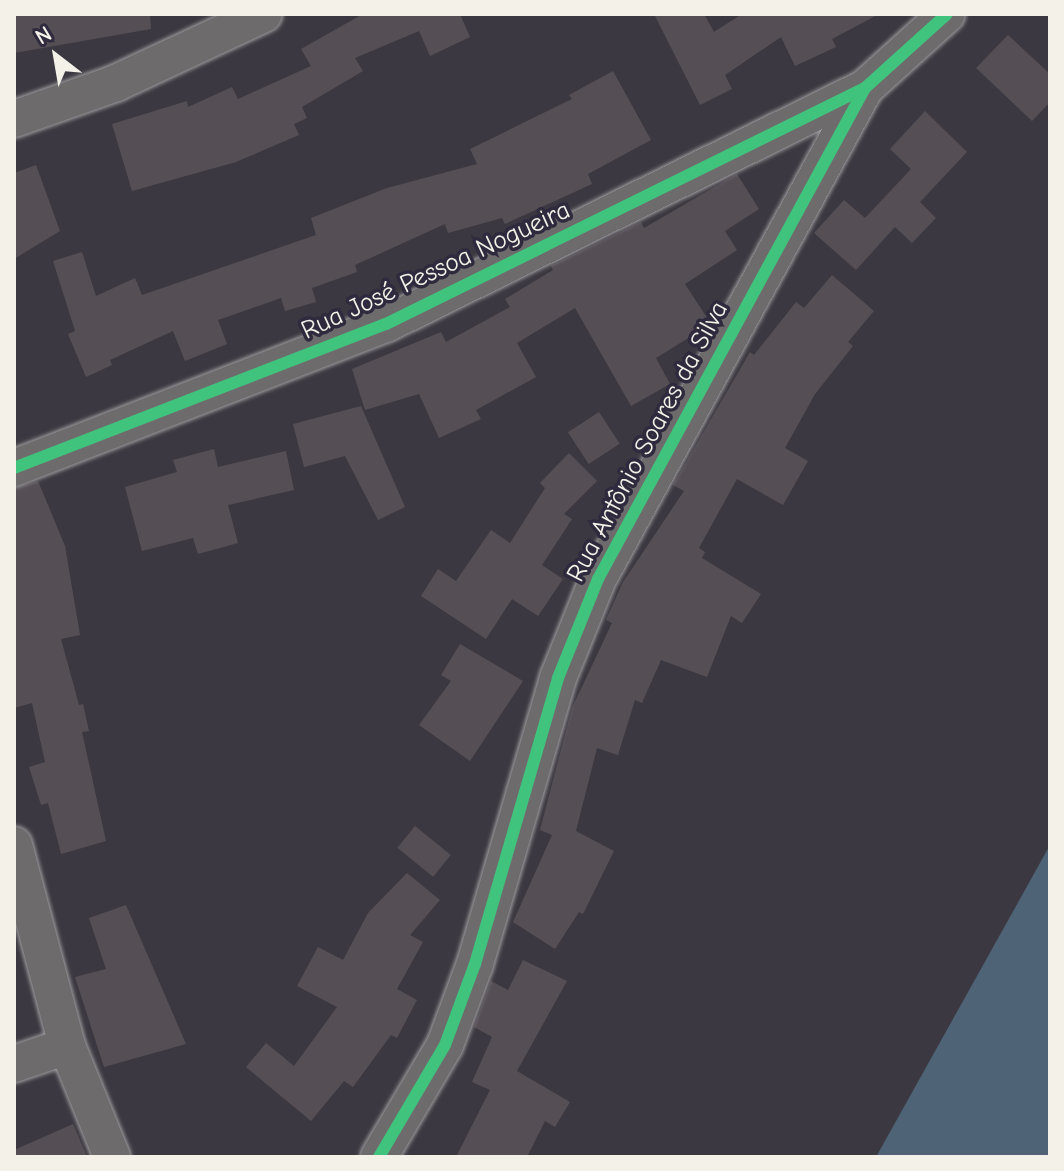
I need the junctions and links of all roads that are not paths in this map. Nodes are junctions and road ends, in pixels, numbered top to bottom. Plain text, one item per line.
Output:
1 (264, 14) edge
2 (947, 14) edge
3 (865, 88) junction
4 (14, 119) edge
5 (14, 468) edge
6 (14, 845) edge
7 (67, 1046) junction
8 (14, 1064) edge
9 (112, 1157) edge
10 (379, 1157) edge

1 - 4 street
2 - 3 street, Rua Antônio Soares da Silva
3 - 5 street, Rua José Pessoa Nogueira
3 - 10 street, Rua Antônio Soares da Silva
6 - 7 street
7 - 8 street
7 - 9 street

